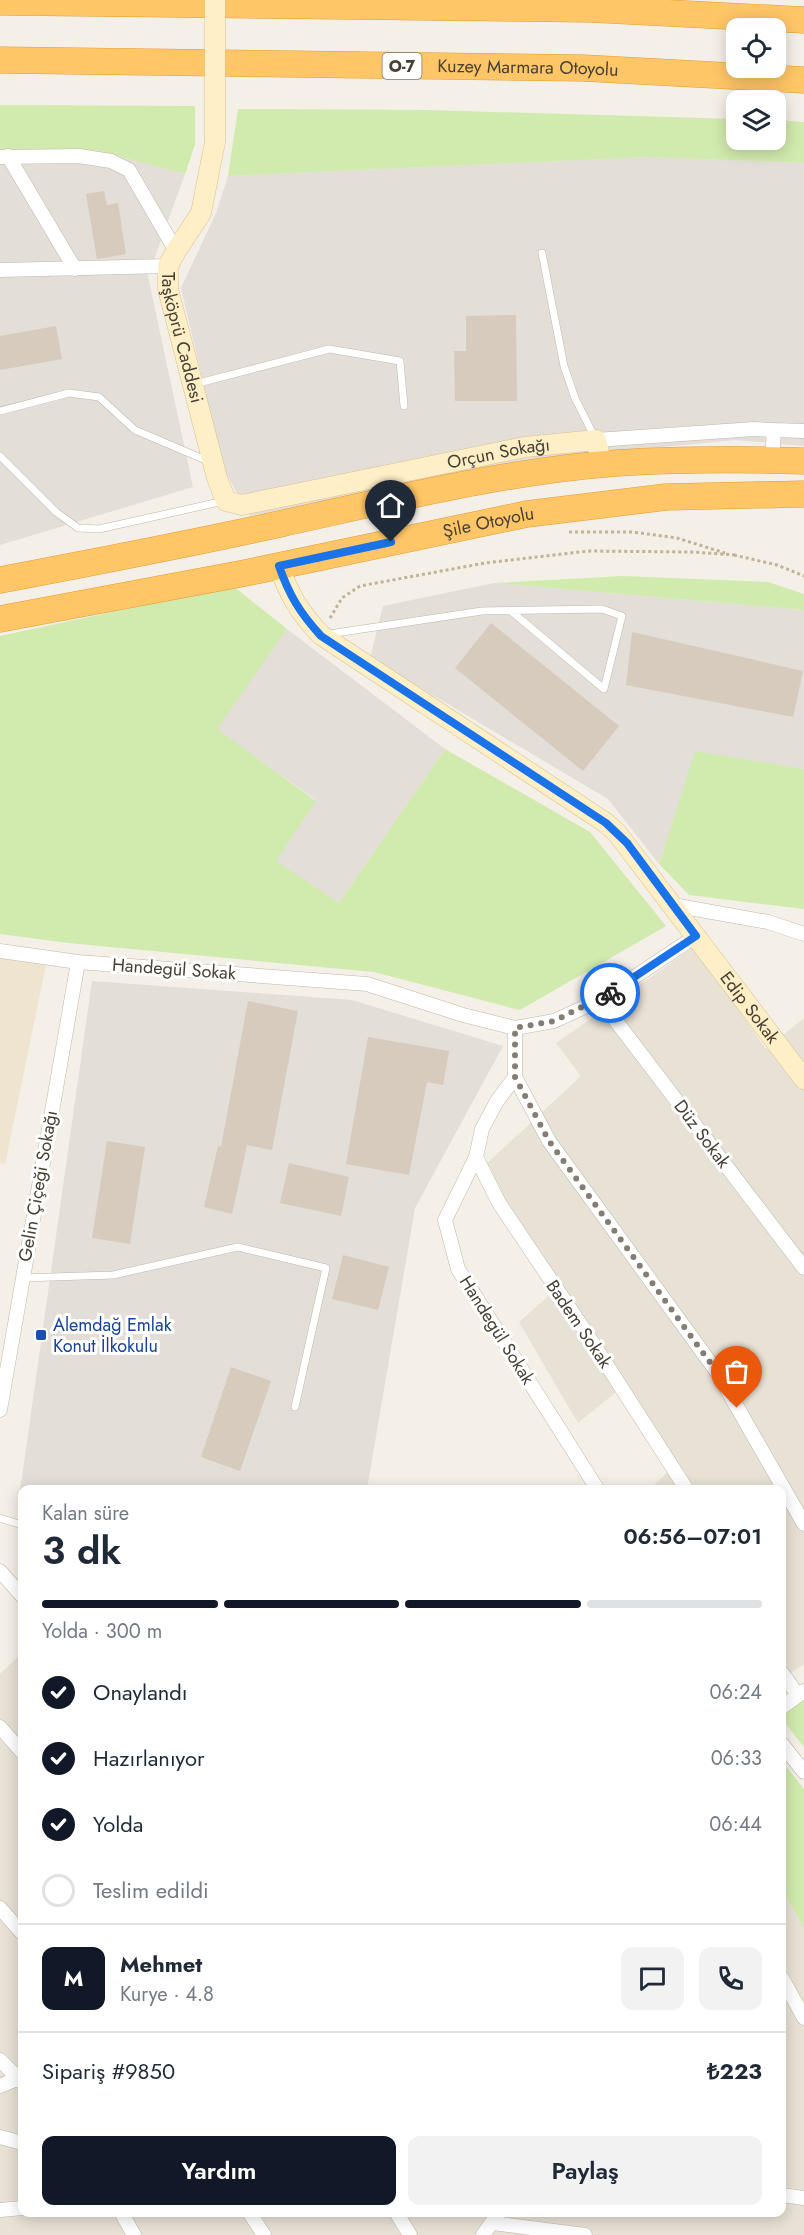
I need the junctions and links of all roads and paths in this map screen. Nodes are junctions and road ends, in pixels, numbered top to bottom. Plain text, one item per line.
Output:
1 (215, 0) edge
2 (0, 2) edge
3 (804, 20) edge
4 (0, 60) edge
5 (804, 80) edge
6 (4, 157) edge
7 (542, 253) dead end
8 (172, 258) junction
9 (0, 270) edge
10 (75, 270) junction
11 (193, 384) junction
12 (404, 406) dead end
13 (0, 411) edge
14 (774, 430) junction
15 (804, 431) edge
16 (596, 440) junction
17 (0, 456) edge
18 (772, 460) junction
19 (804, 460) edge
20 (214, 463) junction
21 (602, 465) junction
22 (804, 494) edge
23 (226, 501) junction
24 (563, 532) dead end
25 (736, 555) junction
26 (279, 566) junction
27 (804, 576) edge
28 (0, 580) edge
29 (511, 611) junction
30 (0, 620) edge
31 (321, 636) junction
32 (673, 905) junction
33 (804, 934) edge
34 (696, 936) junction
35 (0, 951) edge
36 (78, 962) junction
37 (600, 1000) junction
38 (515, 1028) junction
39 (515, 1077) junction
40 (804, 1079) edge
41 (476, 1157) junction
42 (804, 1268) edge
43 (22, 1278) junction
44 (295, 1407) dead end
45 (0, 1410) edge
46 (595, 1485) edge
47 (684, 1485) edge
48 (782, 1485) edge
49 (786, 1493) edge
50 (0, 1518) edge
51 (18, 1524) edge
52 (804, 1524) edge
53 (0, 1571) edge
54 (18, 1591) edge
55 (786, 1677) edge
56 (801, 1693) edge
57 (786, 1704) edge
58 (0, 1727) edge
59 (18, 1747) edge
60 (786, 1749) edge
61 (804, 1772) edge
62 (0, 1908) edge
63 (18, 1928) edge
64 (786, 1985) edge
65 (804, 2018) edge
66 (0, 2060) edge
67 (18, 2077) edge
68 (18, 2081) edge
69 (0, 2086) edge
70 (0, 2137) edge
71 (18, 2142) edge
72 (786, 2196) edge
73 (804, 2198) edge
74 (18, 2208) edge
75 (0, 2210) edge
76 (124, 2217) edge
77 (252, 2217) edge
78 (399, 2217) edge
79 (496, 2218) edge
80 (134, 2235) edge
81 (264, 2235) edge
82 (410, 2235) edge
83 (483, 2235) edge
84 (585, 2235) edge

1 - 8 street, Taşköprü Caddesi, bridge
2 - 3 highway
4 - 5 highway, Kuzey Marmara Otoyolu / O-7
6 - 8 street
6 - 10 street
7 - 16 lane
8 - 10 street
8 - 11 street, Taşköprü Caddesi
9 - 10 street
11 - 12 lane
11 - 20 street, Taşköprü Caddesi
13 - 20 lane
14 - 15 street, Orçun Sokağı
14 - 16 street, Orçun Sokağı
14 - 18 street
16 - 21 street
16 - 23 street, Orçun Sokağı
17 - 23 lane
18 - 19 highway
18 - 21 highway
20 - 23 street, Taşköprü Caddesi
21 - 28 highway
22 - 26 highway, Şile Otoyolu
24 - 25 path
25 - 27 path
25 - 31 path
26 - 30 highway, Şile Otoyolu
26 - 31 street, Edip Sokak
29 - 29 lane
29 - 31 lane
31 - 32 street, Edip Sokak
32 - 33 street
32 - 34 street, Edip Sokak
34 - 37 street, Handegül Sokak
34 - 40 street, Edip Sokak
35 - 36 street, Handegül Sokak
36 - 38 street, Handegül Sokak
36 - 43 street, Gelin Çiçeği Sokağı
37 - 38 street, Handegül Sokak
37 - 42 street, Düz Sokak
38 - 39 street
39 - 41 street, Handegül Sokak
39 - 48 street
41 - 46 street, Handegül Sokak
41 - 47 street, Badem Sokak
43 - 44 lane
43 - 45 street, Gelin Çiçeği Sokağı
49 - 52 street
50 - 51 lane
53 - 54 street
55 - 56 street
56 - 57 street
58 - 59 street
60 - 61 street
62 - 63 street
64 - 65 street
66 - 67 street
68 - 69 street
70 - 71 street
72 - 73 street
74 - 75 street
76 - 80 street
77 - 81 street
78 - 82 street
79 - 83 street
79 - 84 street

